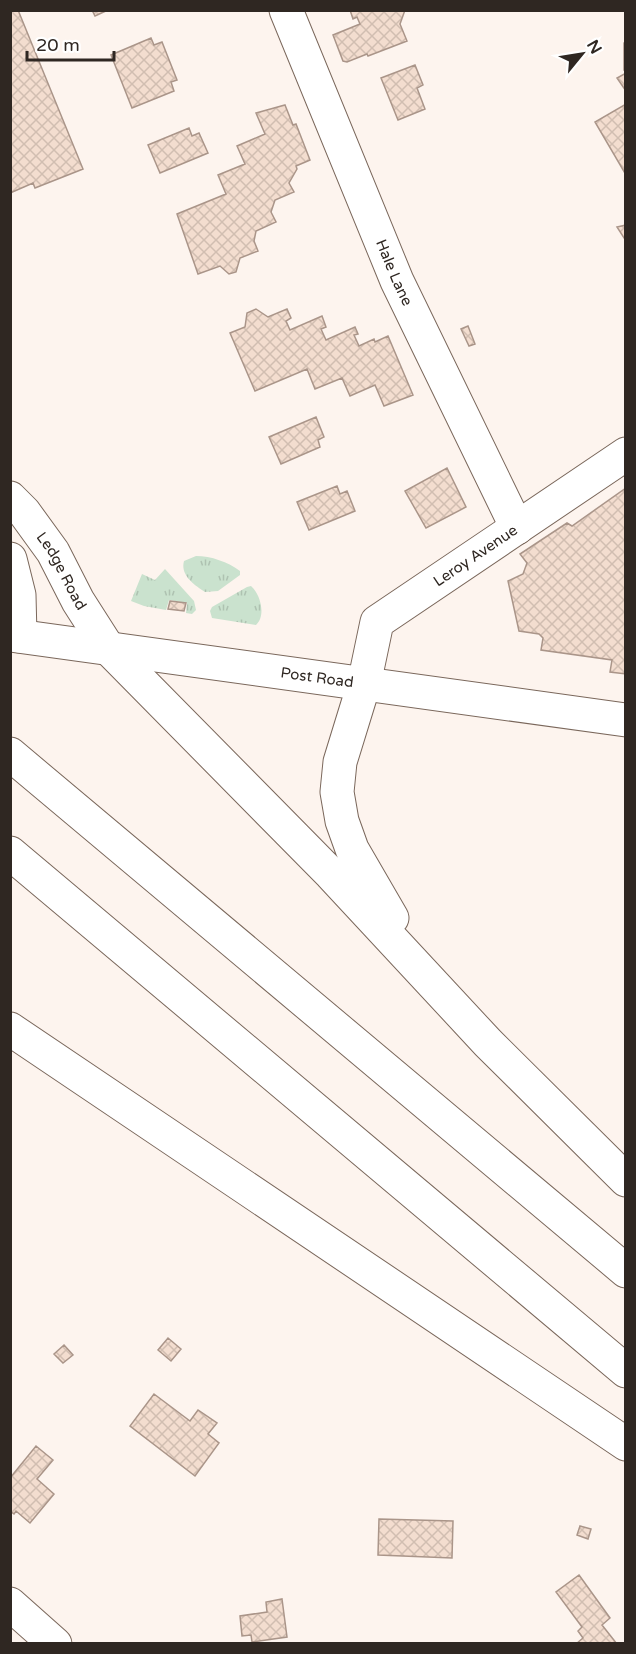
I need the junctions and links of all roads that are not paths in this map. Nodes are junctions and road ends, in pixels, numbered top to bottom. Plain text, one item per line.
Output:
1 (286, 10) edge
2 (626, 454) edge
3 (10, 498) edge
4 (517, 528) junction
5 (10, 559) edge
6 (15, 636) edge
7 (108, 648) junction
8 (364, 684) junction
9 (626, 720) edge
10 (10, 754) edge
11 (10, 853) edge
12 (10, 1029) edge
13 (488, 1043) junction
14 (626, 1180) edge
15 (626, 1271) edge
16 (626, 1371) edge
17 (626, 1444) edge
18 (10, 1604) edge
19 (55, 1644) edge

1 - 4 main road, Hale Lane
2 - 4 main road, Leroy Avenue
3 - 7 main road, Ledge Road
4 - 8 main road, Leroy Avenue
5 - 6 main road
6 - 7 main road, Post Road
7 - 8 main road, Post Road
7 - 13 main road, Ledge Road
8 - 9 main road, Post Road
8 - 13 main road, Leroy Avenue
10 - 15 main road
11 - 16 main road
12 - 17 main road
13 - 14 main road
18 - 19 main road

